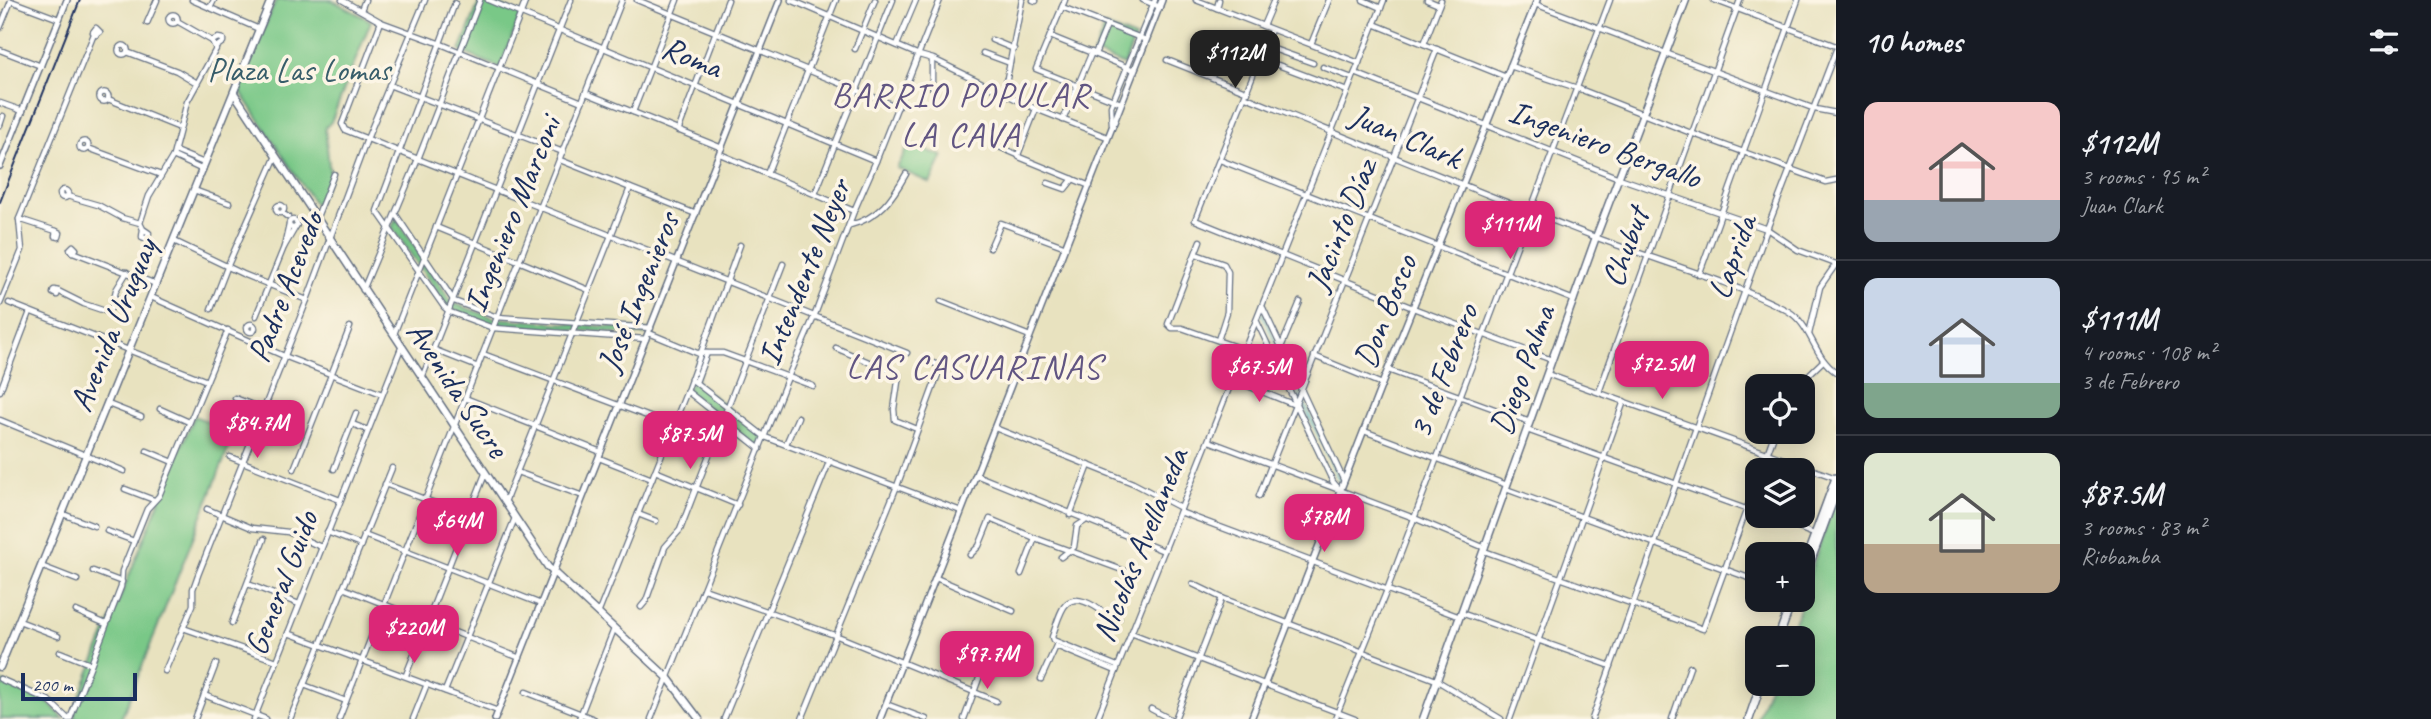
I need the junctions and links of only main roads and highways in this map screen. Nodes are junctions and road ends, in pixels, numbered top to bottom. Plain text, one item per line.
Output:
1 (271, 0) edge
2 (1686, 0) edge
3 (234, 93) junction
4 (1836, 478) edge
5 (1836, 492) edge
6 (1812, 542) edge
7 (1815, 549) edge
8 (0, 667) edge
9 (1760, 696) edge
10 (699, 719) edge
11 (1423, 719) edge
12 (1751, 719) edge

1 - 3 main road, Avenida Uruguay
2 - 11 main road, Diego Palma
3 - 8 main road, Avenida Uruguay
3 - 10 main road, Avenida Sucre
4 - 6 main road
5 - 7 main road
9 - 12 main road

